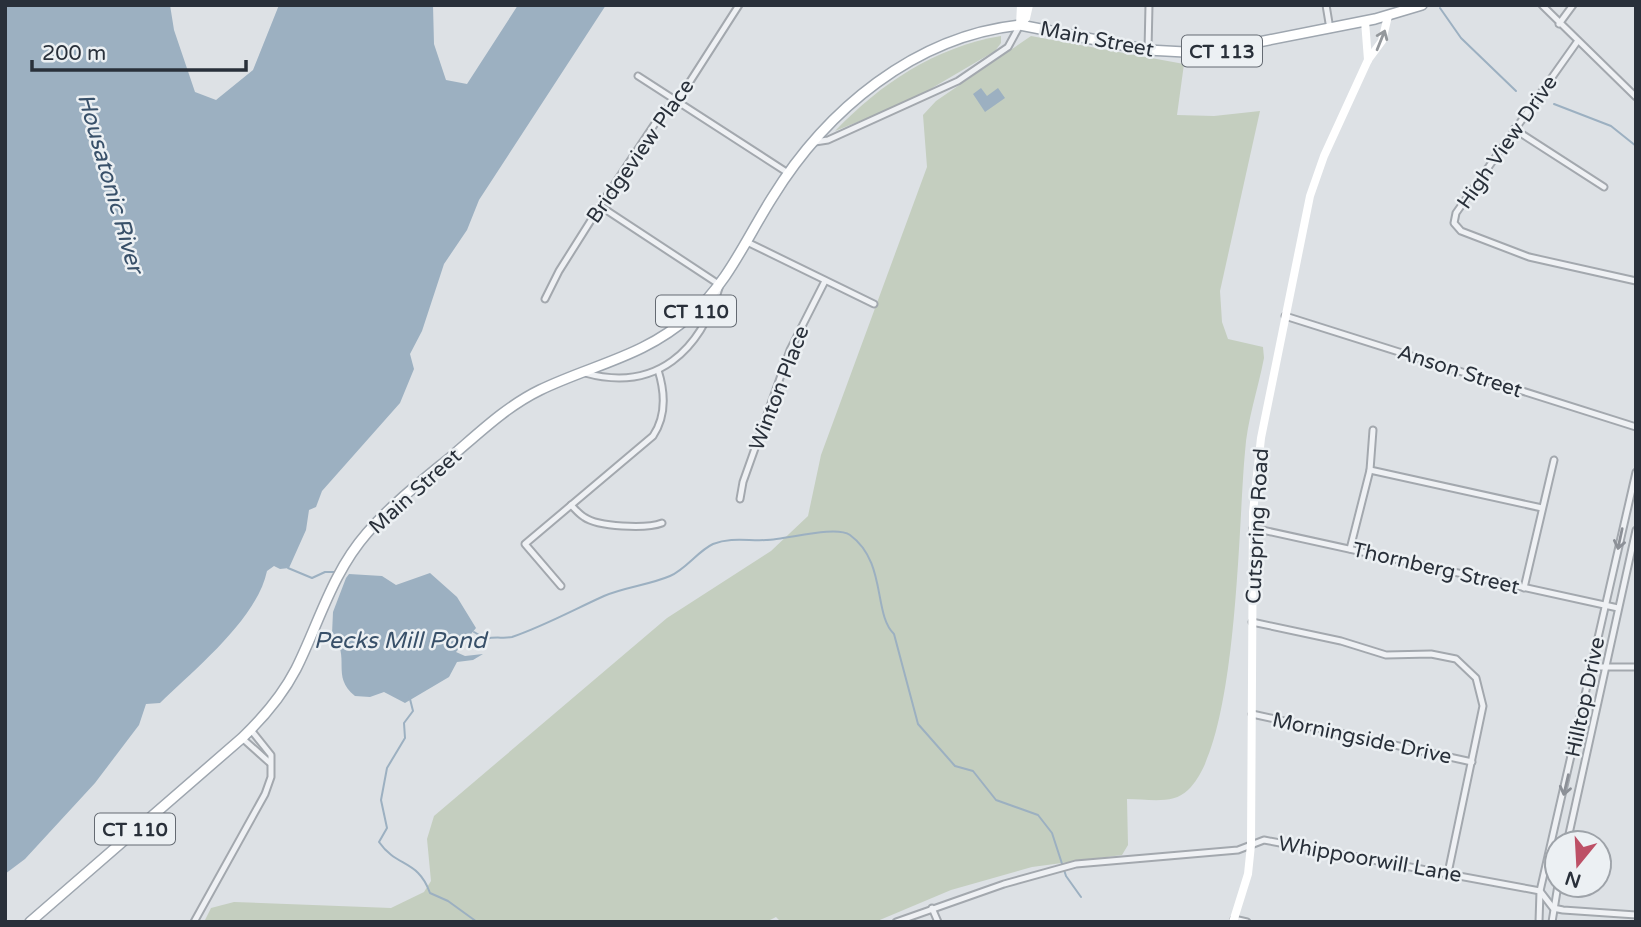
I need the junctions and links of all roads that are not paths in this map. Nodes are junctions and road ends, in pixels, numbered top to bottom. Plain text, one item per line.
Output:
1 (739, 5) edge
2 (1021, 5) edge
3 (1029, 5) edge
4 (1149, 5) edge
5 (1326, 5) edge
6 (1422, 5) edge
7 (1542, 5) edge
8 (1573, 5) edge
9 (1388, 16) junction
10 (1365, 21) junction
11 (1020, 24) junction
12 (1559, 24) junction
13 (1330, 29) junction
14 (1577, 42) junction
15 (1148, 50) junction
16 (1368, 60) junction
17 (638, 76) dead end
18 (1636, 97) edge
19 (676, 99) junction
20 (1514, 129) junction
21 (813, 142) junction
22 (788, 173) junction
23 (1604, 187) dead end
24 (600, 206) junction
25 (747, 242) junction
26 (825, 281) junction
27 (1636, 281) edge
28 (720, 285) junction
29 (545, 299) dead end
30 (874, 304) dead end
31 (1284, 316) junction
32 (658, 370) junction
33 (585, 373) junction
34 (1636, 427) edge
35 (1373, 430) dead end
36 (1553, 460) dead end
37 (1370, 470) junction
38 (1636, 472) edge
39 (740, 499) dead end
40 (571, 505) junction
41 (1542, 508) junction
42 (662, 523) dead end
43 (1253, 528) junction
44 (1636, 530) edge
45 (1350, 549) junction
46 (561, 586) dead end
47 (1524, 588) junction
48 (1605, 605) junction
49 (1618, 608) junction
50 (1252, 622) junction
51 (1592, 667) junction
52 (1606, 667) junction
53 (1636, 667) edge
54 (1252, 714) junction
55 (251, 730) junction
56 (243, 738) junction
57 (1472, 762) junction
58 (270, 763) junction
59 (1570, 829) edge
60 (1251, 845) junction
61 (1448, 873) junction
62 (1540, 891) junction
63 (1555, 899) edge
64 (932, 908) junction
65 (1553, 908) junction
66 (1636, 915) edge
67 (1234, 921) edge
68 (30, 922) edge
69 (194, 922) edge
70 (896, 922) edge
71 (938, 922) edge
72 (1247, 922) edge
73 (1539, 922) edge
74 (1552, 922) edge

1 - 19 street, Bridgeview Place
2 - 11 street
3 - 11 street
4 - 15 street
5 - 13 street
6 - 9 main road, Main Street / CT 113
7 - 12 street
8 - 12 street
9 - 10 main road, Main Street / CT 113
16 -> 9 street, Cutspring Road
10 - 13 main road, Main Street / CT 113
10 - 16 street, Cutspring Road
11 - 15 main road, Main Street / CT 113
11 - 21 main road, Main Street / CT 110
11 - 21 street, Main Street
12 - 14 street
13 - 15 main road, Main Street / CT 113
14 - 18 street
14 - 20 street, High View Drive
16 - 31 street, Cutspring Road
17 - 19 street
19 - 22 street
19 - 24 street, Bridgeview Place
20 - 23 street
20 - 27 street, High View Drive
21 - 22 main road, Main Street / CT 110
22 - 25 main road, Main Street / CT 110
24 - 28 street
24 - 29 street, Bridgeview Place
25 - 26 street
25 - 28 main road, Main Street / CT 110
26 - 30 street
26 - 39 street, Winton Place
28 - 32 street, Main Street
28 - 33 main road, Main Street / CT 110
31 - 34 street, Anson Street
31 - 43 street, Cutspring Road
32 - 33 street, Main Street
32 - 40 street
33 - 55 main road, Main Street / CT 110
35 - 37 street
36 - 41 street
37 - 41 street
37 - 45 street
38 -> 48 street, Hilltop Drive
40 - 42 street
40 - 46 street
41 - 47 street
43 - 45 street, Thornberg Street
43 - 50 street, Cutspring Road
44 - 49 street, Hilltop Drive
45 - 47 street, Thornberg Street
47 - 48 street, Thornberg Street
48 - 49 street, Thornberg Street
48 - 51 street, Hilltop Drive
49 - 52 street, Hilltop Drive
50 - 54 street, Cutspring Road
50 - 57 street
51 - 52 street
51 -> 62 street, Hilltop Drive
52 - 53 street
52 - 59 street, Hilltop Drive
54 - 57 street, Morningside Drive
54 - 60 street, Cutspring Road
55 - 56 main road, Main Street / CT 110
55 - 58 street
56 - 58 street
56 - 68 main road, CT 110
57 - 61 street
58 - 69 street
60 - 61 street, Whippoorwill Lane
60 - 64 street, Whippoorwill Lane
60 - 67 street, Cutspring Road
61 - 62 street, Whippoorwill Lane
62 - 65 street
62 - 73 street, Hilltop Drive
63 - 65 street
64 - 70 street, Whippoorwill Lane
64 - 71 street
65 - 66 street
65 - 74 street
67 - 72 street

